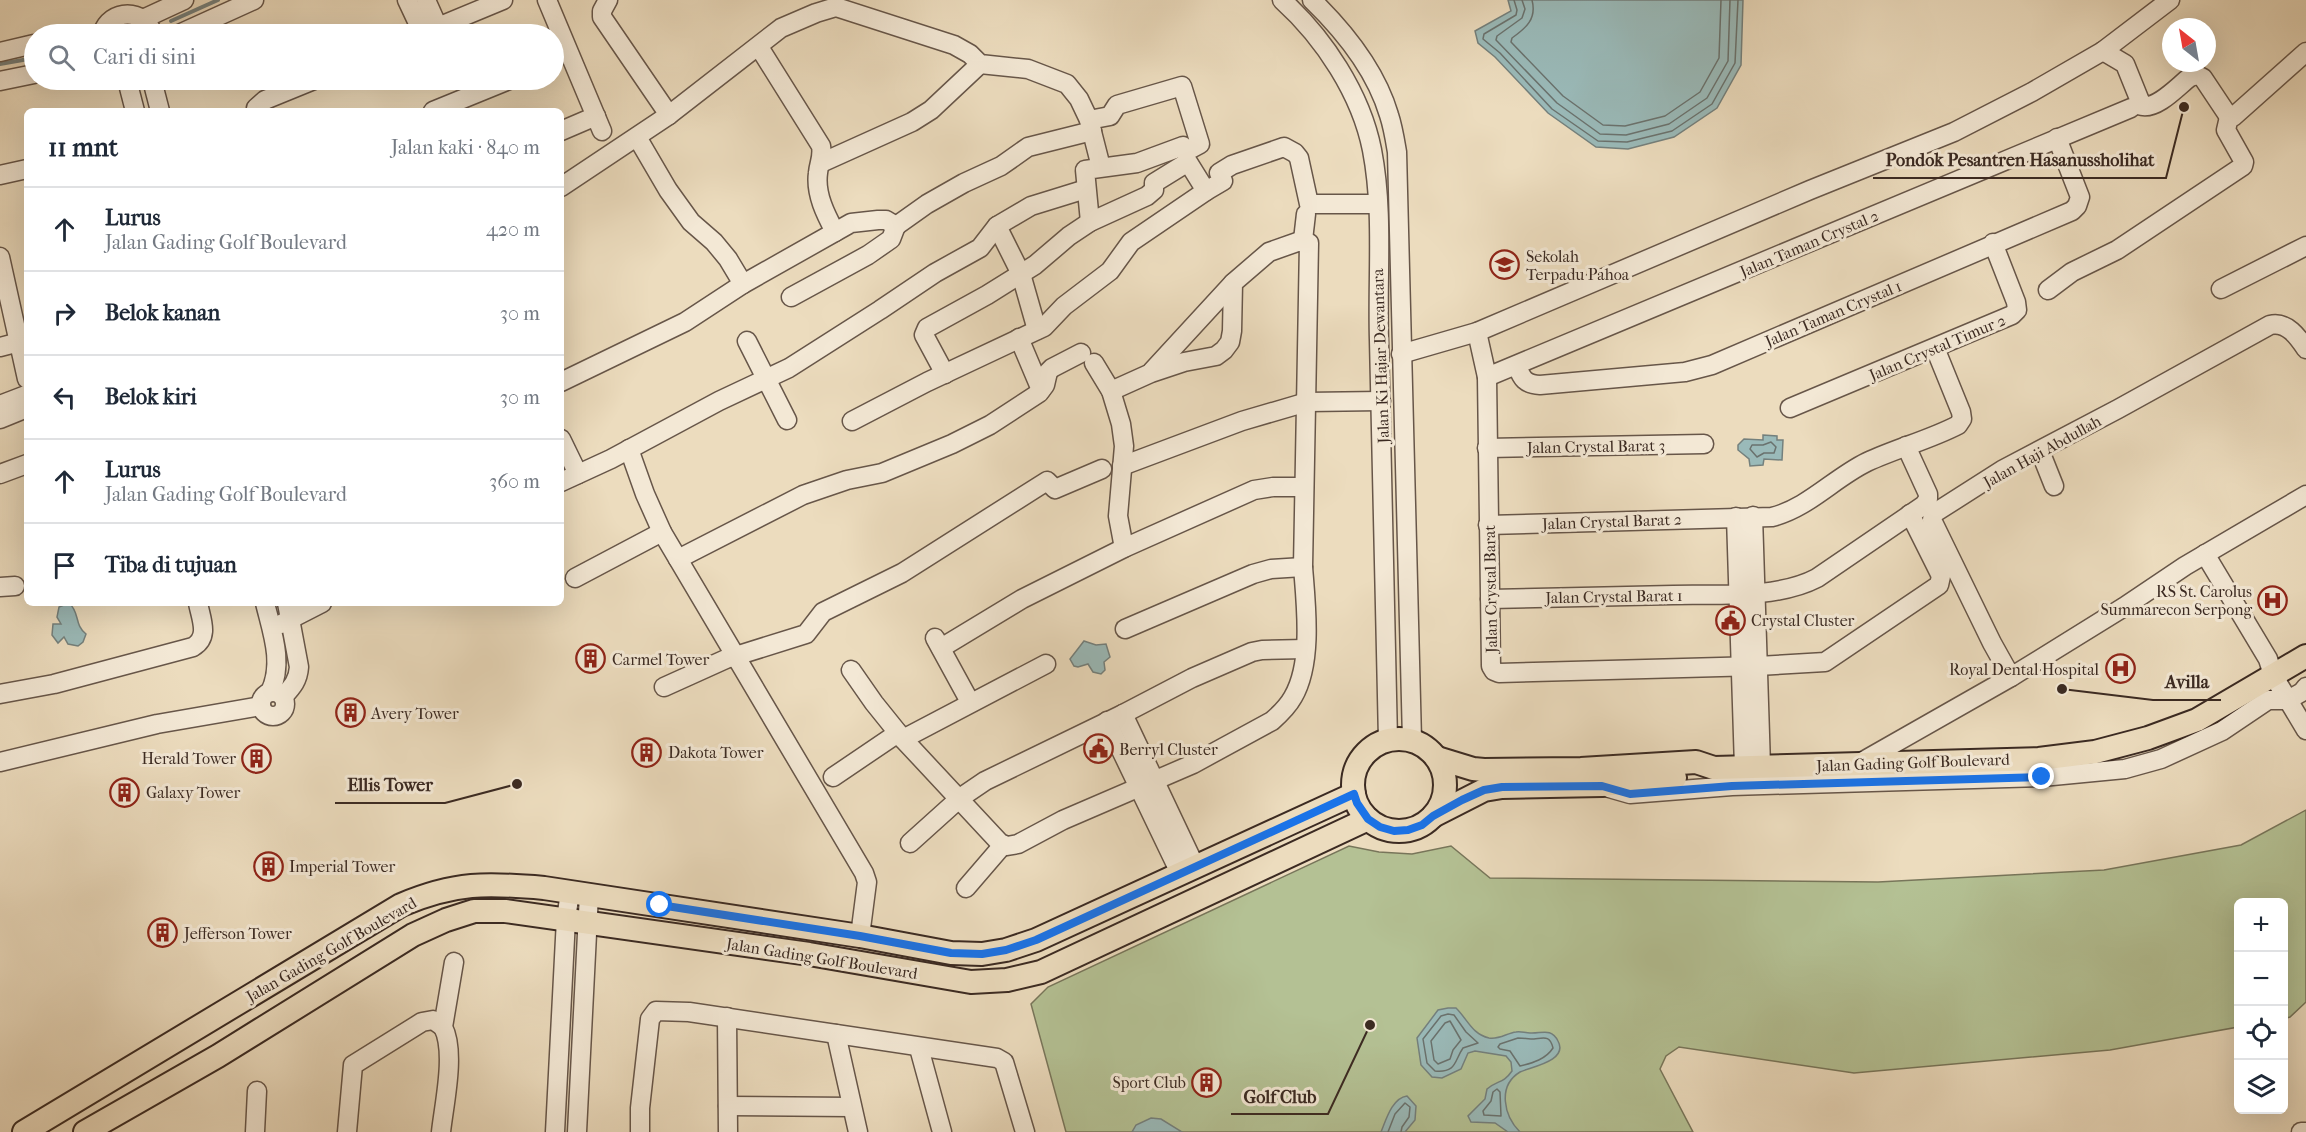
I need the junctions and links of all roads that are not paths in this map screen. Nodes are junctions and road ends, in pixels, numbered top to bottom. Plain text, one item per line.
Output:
1 (183, 0) edge
2 (254, 0) edge
3 (407, 0) edge
4 (426, 0) edge
5 (503, 0) edge
6 (546, 0) edge
7 (608, 0) edge
8 (1282, 0) edge
9 (1312, 0) edge
10 (2170, 0) edge
11 (143, 19) junction
12 (109, 24) edge
13 (148, 24) edge
14 (201, 24) edge
15 (422, 24) edge
16 (427, 24) edge
17 (446, 24) edge
18 (552, 24) edge
19 (24, 47) edge
20 (759, 47) junction
21 (2103, 51) junction
22 (0, 52) edge
23 (2306, 52) edge
24 (564, 63) edge
25 (980, 64) junction
26 (24, 76) edge
27 (0, 81) edge
28 (130, 90) edge
29 (155, 90) edge
30 (290, 90) edge
31 (484, 90) edge
32 (134, 108) edge
33 (159, 108) edge
34 (257, 108) edge
35 (440, 108) edge
36 (2131, 108) dead end
37 (669, 115) junction
38 (2229, 117) junction
39 (1090, 126) junction
40 (564, 130) edge
41 (637, 137) junction
42 (2057, 138) junction
43 (1187, 157) junction
44 (821, 164) junction
45 (1101, 167) junction
46 (24, 171) edge
47 (0, 175) edge
48 (564, 186) edge
49 (1086, 189) junction
50 (1206, 191) junction
51 (1377, 204) junction
52 (1306, 214) dead end
53 (1090, 222) junction
54 (896, 226) junction
55 (997, 226) junction
56 (835, 232) junction
57 (1303, 240) junction
58 (1993, 243) junction
59 (2306, 246) edge
60 (0, 257) edge
61 (1021, 274) junction
62 (1233, 283) junction
63 (743, 284) junction
64 (2221, 289) dead end
65 (2048, 290) dead end
66 (791, 297) dead end
67 (2299, 328) edge
68 (1037, 330) junction
69 (1477, 332) junction
70 (1018, 338) junction
71 (23, 340) edge
72 (747, 341) dead end
73 (0, 347) edge
74 (1935, 348) junction
75 (2306, 349) edge
76 (1401, 354) junction
77 (1517, 366) junction
78 (1151, 373) junction
79 (945, 374) junction
80 (1487, 377) junction
81 (766, 379) junction
82 (564, 381) edge
83 (1041, 390) junction
84 (1111, 391) junction
85 (24, 397) edge
86 (24, 399) edge
87 (1381, 401) junction
88 (1307, 402) junction
89 (0, 405) edge
90 (1790, 408) dead end
91 (0, 419) edge
92 (787, 420) dead end
93 (852, 421) dead end
94 (1704, 444) dead end
95 (1906, 446) junction
96 (1487, 448) junction
97 (629, 449) junction
98 (2040, 451) junction
99 (564, 454) edge
100 (24, 465) edge
101 (1122, 466) junction
102 (1102, 469) dead end
103 (0, 474) edge
104 (569, 478) edge
105 (2054, 486) dead end
106 (1304, 487) junction
107 (2306, 495) edge
108 (1910, 514) junction
109 (1745, 517) junction
110 (1488, 525) junction
111 (662, 532) junction
112 (1124, 548) junction
113 (2205, 554) junction
114 (678, 559) junction
115 (1303, 567) junction
116 (575, 578) dead end
117 (1747, 593) junction
118 (1490, 599) junction
119 (199, 606) edge
120 (266, 606) edge
121 (311, 606) edge
122 (288, 612) edge
123 (271, 629) junction
124 (1125, 629) dead end
125 (1305, 649) junction
126 (2306, 656) edge
127 (735, 657) junction
128 (1046, 664) dead end
129 (1749, 667) junction
130 (2276, 667) junction
131 (851, 670) dead end
132 (2011, 677) junction
133 (664, 687) dead end
134 (0, 694) edge
135 (2301, 695) edge
136 (271, 698) junction
137 (970, 702) junction
138 (1115, 718) junction
139 (2306, 729) edge
140 (900, 736) junction
141 (1388, 740) junction
142 (1412, 741) junction
143 (1437, 758) junction
144 (0, 762) edge
145 (1858, 764) junction
146 (1753, 767) junction
147 (1714, 768) junction
148 (1581, 770) junction
149 (833, 777) dead end
150 (1147, 784) junction
151 (1602, 786) junction
152 (1354, 794) junction
153 (960, 798) junction
154 (1433, 816) junction
155 (1368, 819) junction
156 (910, 843) dead end
157 (1003, 845) junction
158 (1188, 869) junction
159 (966, 888) dead end
160 (580, 893) junction
161 (577, 921) junction
162 (860, 936) junction
163 (454, 962) dead end
164 (554, 968) dead end
165 (727, 1017) junction
166 (443, 1027) junction
167 (836, 1034) junction
168 (919, 1048) junction
169 (256, 1091) dead end
170 (728, 1106) junction
171 (851, 1107) junction
172 (53, 1114) junction
173 (551, 1131) edge
174 (577, 1131) edge
175 (24, 1132) edge
176 (34, 1132) edge
177 (85, 1132) edge
178 (255, 1132) edge
179 (347, 1132) edge
180 (441, 1132) edge
181 (640, 1132) edge
182 (728, 1132) edge
183 (858, 1132) edge
184 (942, 1132) edge
185 (1025, 1132) edge
186 (2301, 1132) edge
187 (2306, 1132) edge

1 - 11 street
2 - 14 street
3 - 15 street
4 - 16 street
5 - 17 street
6 - 18 street
7 - 37 street
8 - 51 street, Jalan Ki Hajar Dewantara
9 - 76 street, Jalan Ki Hajar Dewantara
10 - 21 street
11 - 12 street
11 - 13 street
19 - 22 street
20 - 25 street
20 - 37 street
20 - 44 street
21 - 38 street
21 - 69 street
23 - 38 street
24 - 40 street
25 - 39 street
25 - 44 street
26 - 27 street
28 - 32 street
29 - 33 street
30 - 34 street
31 - 35 street
36 - 42 street, Jalan Taman Crystal 2
37 - 41 street
38 - 65 street
39 - 43 street
39 - 45 street
39 - 54 street
41 - 48 street
41 - 63 street
42 - 58 street, Jalan Taman Crystal 1
42 - 77 street, Jalan Taman Crystal 2
43 - 45 street
43 - 50 street
43 - 53 street
44 - 56 street
45 - 49 street
46 - 47 street
49 - 53 street
49 - 55 street
50 - 51 street
50 - 68 street
51 - 87 street, Jalan Ki Hajar Dewantara
52 - 57 street
53 - 61 street
54 - 56 street
54 - 66 street
55 - 61 street
55 - 81 street
56 - 63 street
57 - 62 street
57 - 88 street
58 - 74 street, Jalan Crystal Timur 2
58 - 77 street, Jalan Taman Crystal 1
59 - 64 street
60 - 71 street
61 - 68 street
61 - 79 street
62 - 78 street
62 - 78 street
63 - 82 street
67 - 75 street, Jalan Haji Abdullah
67 - 98 street, Jalan Haji Abdullah
68 - 70 street
69 - 76 street
69 - 80 street, Jalan Crystal Barat
70 - 79 street
70 - 83 street
71 - 73 street
72 - 81 street
74 - 90 street, Jalan Crystal Timur 2
74 - 95 street, Jalan Crystal Barat 2
76 - 142 street, Jalan Ki Hajar Dewantara
77 - 80 street, Jalan Taman Crystal 2
78 - 84 street
79 - 93 street
80 - 96 street, Jalan Crystal Barat
81 - 92 street
81 - 97 street
83 - 84 street
83 - 114 street
84 - 101 street
85 - 89 street
86 - 91 street
87 - 88 street
87 - 141 street, Jalan Ki Hajar Dewantara
88 - 101 street
88 - 106 street
94 - 96 street, Jalan Crystal Barat 3
95 - 108 street, Jalan Crystal Barat 1
95 - 109 street, Jalan Crystal Barat 2
96 - 110 street, Jalan Crystal Barat
97 - 104 street
97 - 111 street
98 - 105 street
98 - 132 street, Jalan Haji Abdullah
99 - 104 street
100 - 103 street
101 - 112 street
102 - 127 street
106 - 112 street
106 - 115 street
107 - 113 street
108 - 117 street, Jalan Crystal Barat 1
108 - 129 street, Jalan Crystal Barat
109 - 110 street, Jalan Crystal Barat 2
109 - 117 street
110 - 118 street, Jalan Crystal Barat
111 - 114 street
111 - 116 street
112 - 137 street
113 - 130 street
113 - 132 street
114 - 127 street
115 - 124 street
115 - 125 street
117 - 118 street, Jalan Crystal Barat 1
117 - 129 street
118 - 129 street, Jalan Crystal Barat
119 - 134 street
120 - 123 street
121 - 122 street
122 - 123 street
122 - 136 street
123 - 136 street
125 - 138 street
125 - 150 street
126 - 130 main road, Jalan Gading Golf Boulevard
127 - 133 street
127 - 162 street
128 - 137 street
129 - 146 street
130 - 135 street
130 - 145 main road, Jalan Gading Golf Boulevard
131 - 140 street
132 - 145 street
135 - 139 street
135 - 151 street, Jalan Gading Golf Boulevard
136 - 144 street
137 - 140 street
138 - 150 street
138 - 153 street
140 - 149 street
140 - 153 street
141 - 142 main road
141 - 152 main road
142 - 143 main road
143 - 148 main road, Jalan Gading Golf Boulevard
143 - 154 main road
145 - 146 main road, Jalan Gading Golf Boulevard
146 - 147 main road, Jalan Gading Golf Boulevard
147 - 148 main road, Jalan Gading Golf Boulevard
147 - 151 main road, Jalan Gading Golf Boulevard
148 - 151 street
150 - 157 street
150 - 158 street
151 - 154 main road, Jalan Gading Golf Boulevard
152 - 155 main road
152 - 158 main road, Jalan Gading Golf Boulevard
153 - 156 street
153 - 157 street
154 - 155 main road
155 - 161 main road, Jalan Gading Golf Boulevard
157 - 159 street
158 - 162 main road, Jalan Gading Golf Boulevard
160 - 161 street
160 - 162 main road, Jalan Gading Golf Boulevard
160 - 172 main road, Jalan Gading Golf Boulevard
161 - 173 street
161 - 174 street
161 - 177 main road, Jalan Gading Golf Boulevard
163 - 166 street
164 - 173 street
165 - 167 street
165 - 170 street
165 - 181 street
166 - 179 street
166 - 180 street
167 - 168 street
167 - 171 street
168 - 184 street
168 - 185 street
169 - 178 street
170 - 171 street
170 - 182 street
171 - 183 street
172 - 175 main road, Jalan Gading Golf Boulevard
172 - 176 main road
173 - 174 street
186 - 187 street

